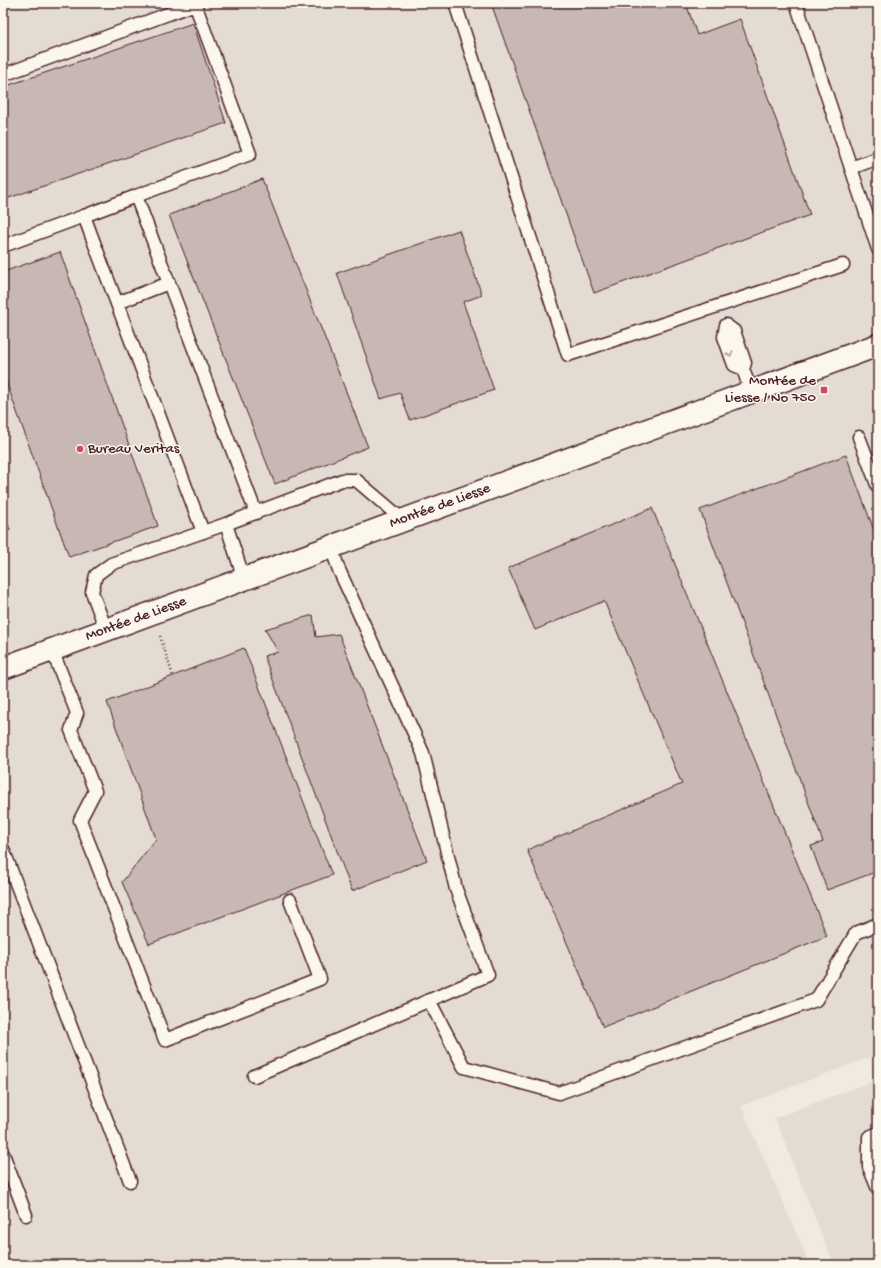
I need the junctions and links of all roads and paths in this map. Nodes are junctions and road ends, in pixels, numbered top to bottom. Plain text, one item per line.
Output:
1 (455, 3) edge
2 (796, 3) edge
3 (3, 75) edge
4 (878, 158) edge
5 (851, 168) junction
6 (136, 196) junction
7 (84, 216) junction
8 (3, 246) edge
9 (878, 249) edge
10 (843, 266) dead end
11 (169, 283) junction
12 (117, 303) junction
13 (718, 307) junction
14 (878, 345) edge
15 (751, 392) junction
16 (859, 438) dead end
17 (878, 487) edge
18 (256, 513) junction
19 (403, 520) junction
20 (226, 524) junction
21 (203, 532) junction
22 (331, 547) junction
23 (244, 579) junction
24 (106, 630) junction
25 (160, 636) dead end
26 (52, 650) junction
27 (3, 668) edge
28 (173, 676) dead end
29 (3, 849) edge
30 (290, 900) dead end
31 (878, 924) edge
32 (430, 1000) junction
33 (254, 1076) dead end
34 (878, 1133) edge
35 (3, 1154) edge
36 (130, 1181) dead end
37 (878, 1189) edge
38 (26, 1215) dead end

1 - 13 lane
2 - 5 lane
3 - 6 lane
4 - 5 lane
5 - 9 lane
6 - 7 lane
6 - 11 lane
7 - 8 lane
7 - 12 lane
10 - 13 lane
11 - 12 lane
11 - 18 lane
12 - 21 lane
13 - 15 lane
14 - 15 street, Montée de Liesse
15 - 19 street, Montée de Liesse
16 - 17 lane
18 - 19 lane
18 - 20 lane
19 - 22 street, Montée de Liesse
20 - 21 lane
20 - 23 lane
21 - 24 lane
22 - 23 street, Montée de Liesse
22 - 32 lane
23 - 24 street, Montée de Liesse
24 - 26 street, Montée de Liesse
25 - 28 path
26 - 27 street, Montée de Liesse
26 - 30 lane
29 - 36 lane
31 - 32 lane
32 - 33 lane
34 - 37 lane
35 - 38 lane

